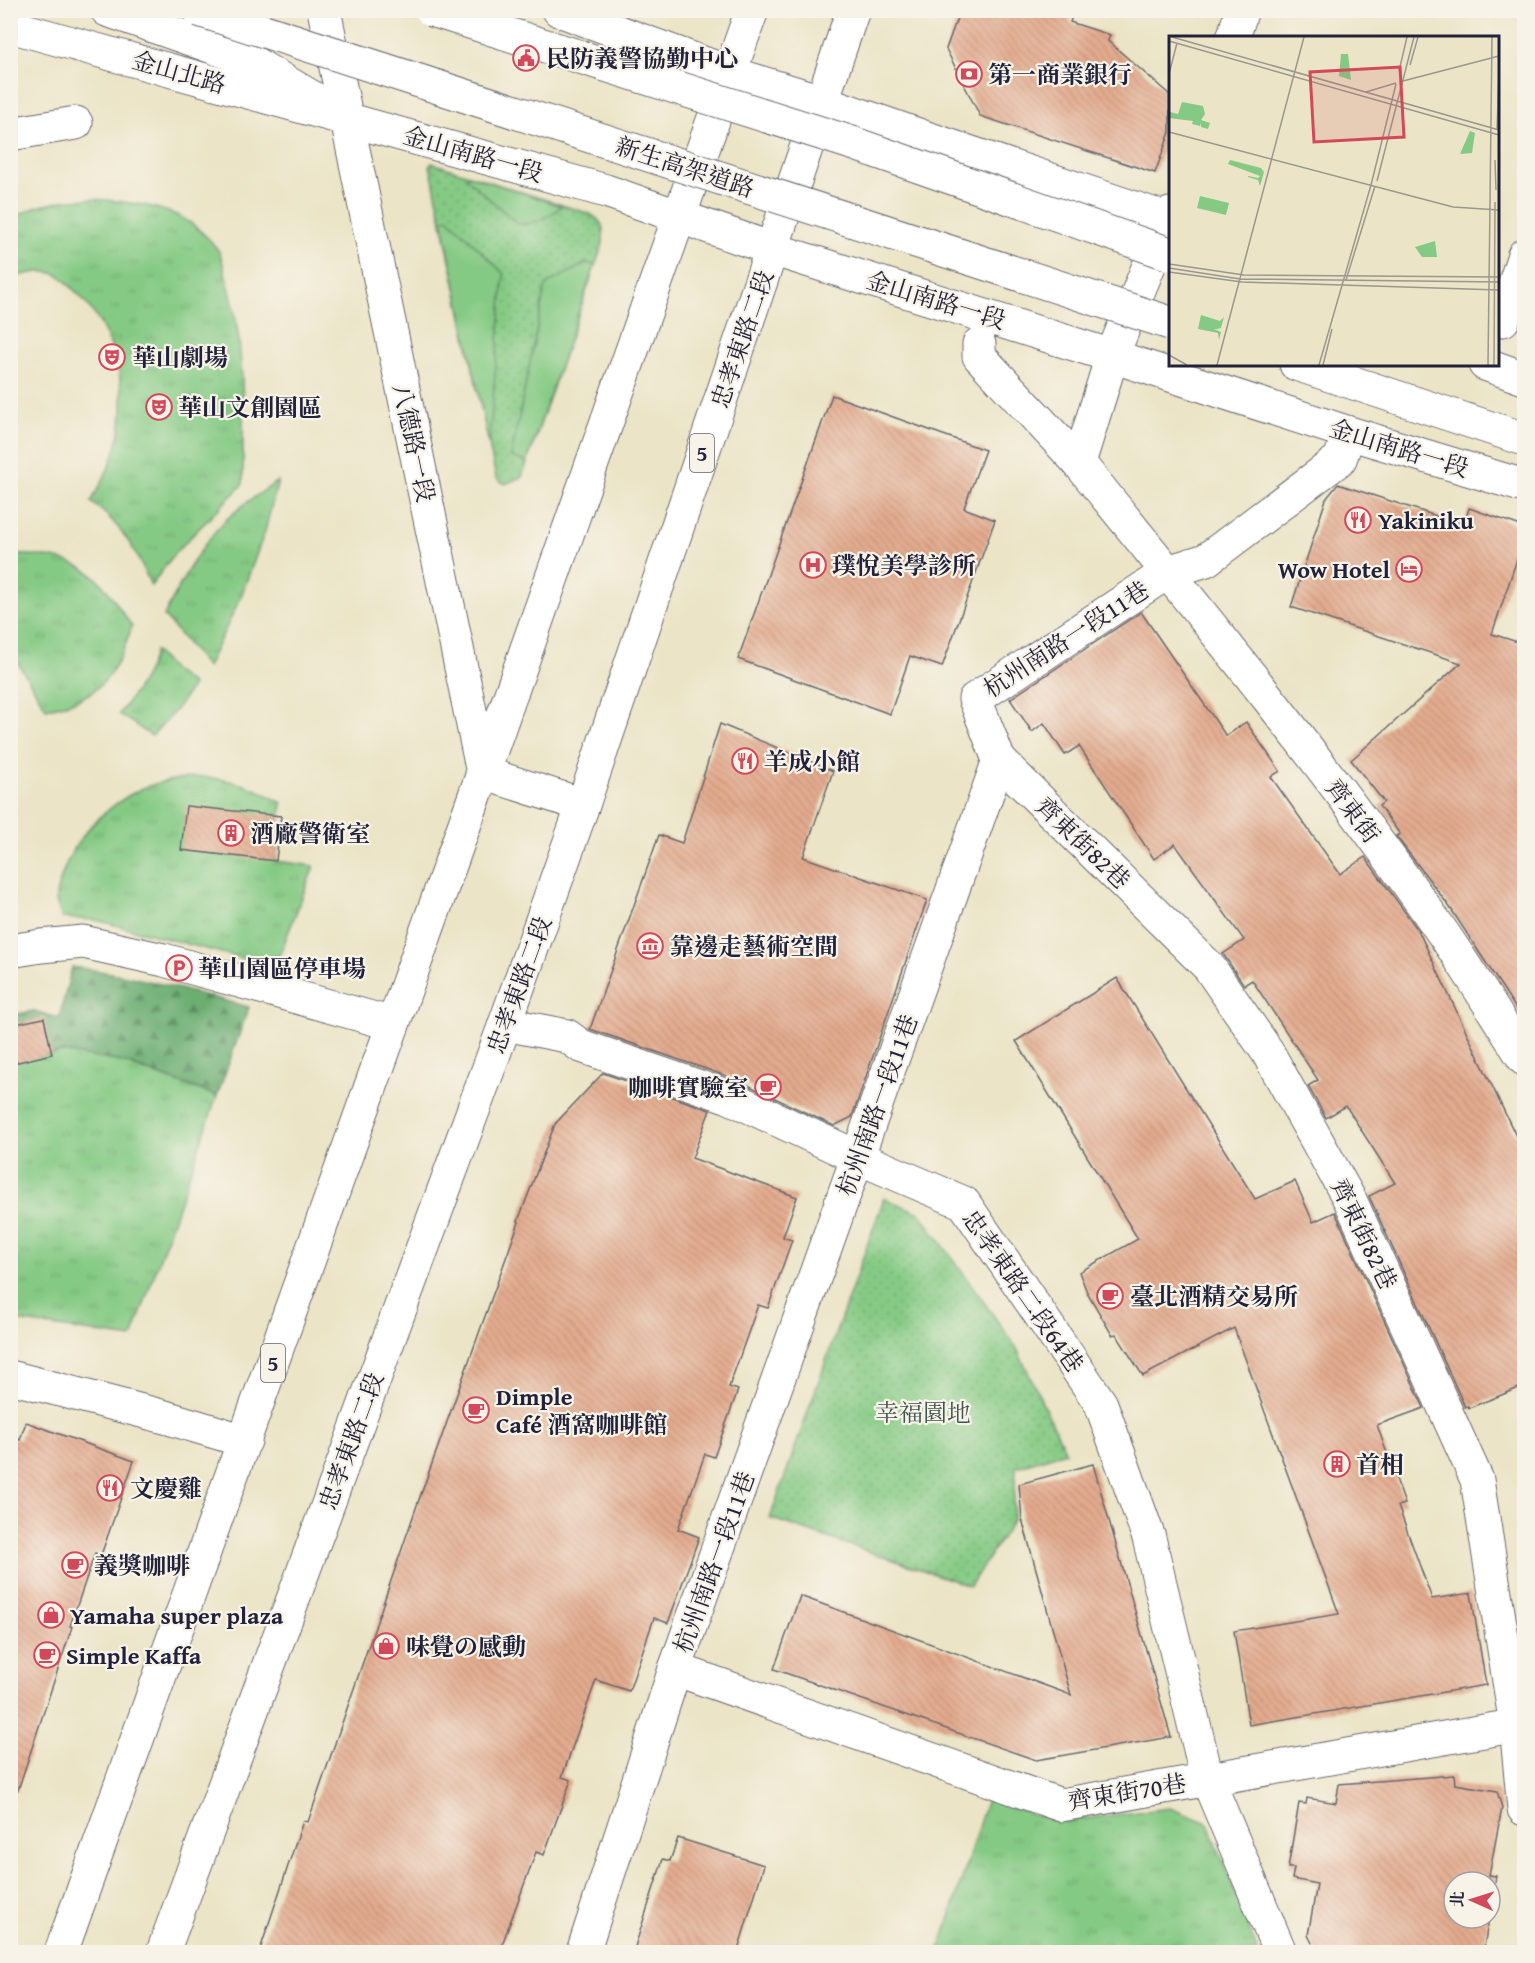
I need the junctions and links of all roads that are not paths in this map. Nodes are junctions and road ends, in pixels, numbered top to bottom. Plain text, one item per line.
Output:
1 (107, 10) edge
2 (199, 10) edge
3 (324, 10) edge
4 (432, 10) edge
5 (559, 10) edge
6 (752, 10) edge
7 (853, 10) edge
8 (1242, 10) edge
9 (10, 26) edge
10 (1234, 36) edge
11 (730, 74) junction
12 (821, 101) junction
13 (347, 118) junction
14 (76, 123) dead end
15 (10, 134) edge
16 (678, 216) junction
17 (1169, 218) edge
18 (1169, 220) edge
19 (772, 249) junction
20 (1169, 254) edge
21 (1524, 255) edge
22 (1508, 322) edge
23 (1169, 323) edge
24 (979, 344) dead end
25 (1112, 356) junction
26 (1302, 366) edge
27 (1491, 366) edge
28 (1524, 378) edge
29 (1349, 433) junction
30 (1524, 439) edge
31 (1079, 463) junction
32 (1524, 486) edge
33 (1168, 572) junction
34 (999, 760) junction
35 (483, 772) junction
36 (583, 805) junction
37 (10, 951) edge
38 (393, 1024) junction
39 (505, 1024) junction
40 (1524, 1059) edge
41 (858, 1158) junction
42 (10, 1377) edge
43 (245, 1441) junction
44 (675, 1669) junction
45 (1520, 1725) edge
46 (1207, 1778) junction
47 (1524, 1809) edge
48 (61, 1953) edge
49 (164, 1953) edge
50 (583, 1953) edge
51 (1280, 1953) edge

1 - 13 main road
2 - 23 main road, 新生高架道路, bridge
3 - 13 main road, 八德路一段
4 - 20 main road, bridge
5 - 11 main road
6 - 11 main road, 5
7 - 12 main road, 忠孝東路二段 / 5
8 - 10 main road
9 - 13 main road, 金山北路
11 - 12 main road
11 - 16 main road, 5
12 - 17 main road
12 - 19 main road, 忠孝東路二段 / 5
13 - 16 main road, 金山南路一段
13 - 35 main road, 八德路一段
14 - 15 main road
16 - 19 main road, 金山南路一段
16 - 35 main road, 5
18 - 25 main road
19 - 25 main road, 金山南路一段
19 - 36 main road, 忠孝東路二段 / 5
21 - 22 main road
24 - 31 main road, 齊東街
25 - 29 main road, 金山南路一段
25 - 31 main road
26 - 30 main road
27 - 28 main road
29 - 32 main road, 金山南路一段
29 - 33 main road, 杭州南路一段11巷
31 - 33 main road, 齊東街
33 - 34 main road, 杭州南路一段11巷
33 - 40 main road, 齊東街
34 - 41 main road, 杭州南路一段11巷
34 - 45 main road, 齊東街82巷
35 - 36 main road
35 - 38 main road, 5
36 - 39 main road, 忠孝東路二段 / 5
37 - 38 main road
38 - 43 main road, 5
39 - 41 main road, 忠孝東路二段64巷
39 - 49 main road, 忠孝東路二段 / 5
41 - 44 main road, 杭州南路一段11巷
41 - 46 main road, 忠孝東路二段64巷
42 - 43 main road
43 - 48 main road, 5
44 - 46 main road, 齊東街70巷
44 - 50 main road, 杭州南路一段11巷
45 - 46 main road, 齊東街70巷
45 - 47 main road, 齊東街82巷
46 - 51 main road, 忠孝東路二段64巷

